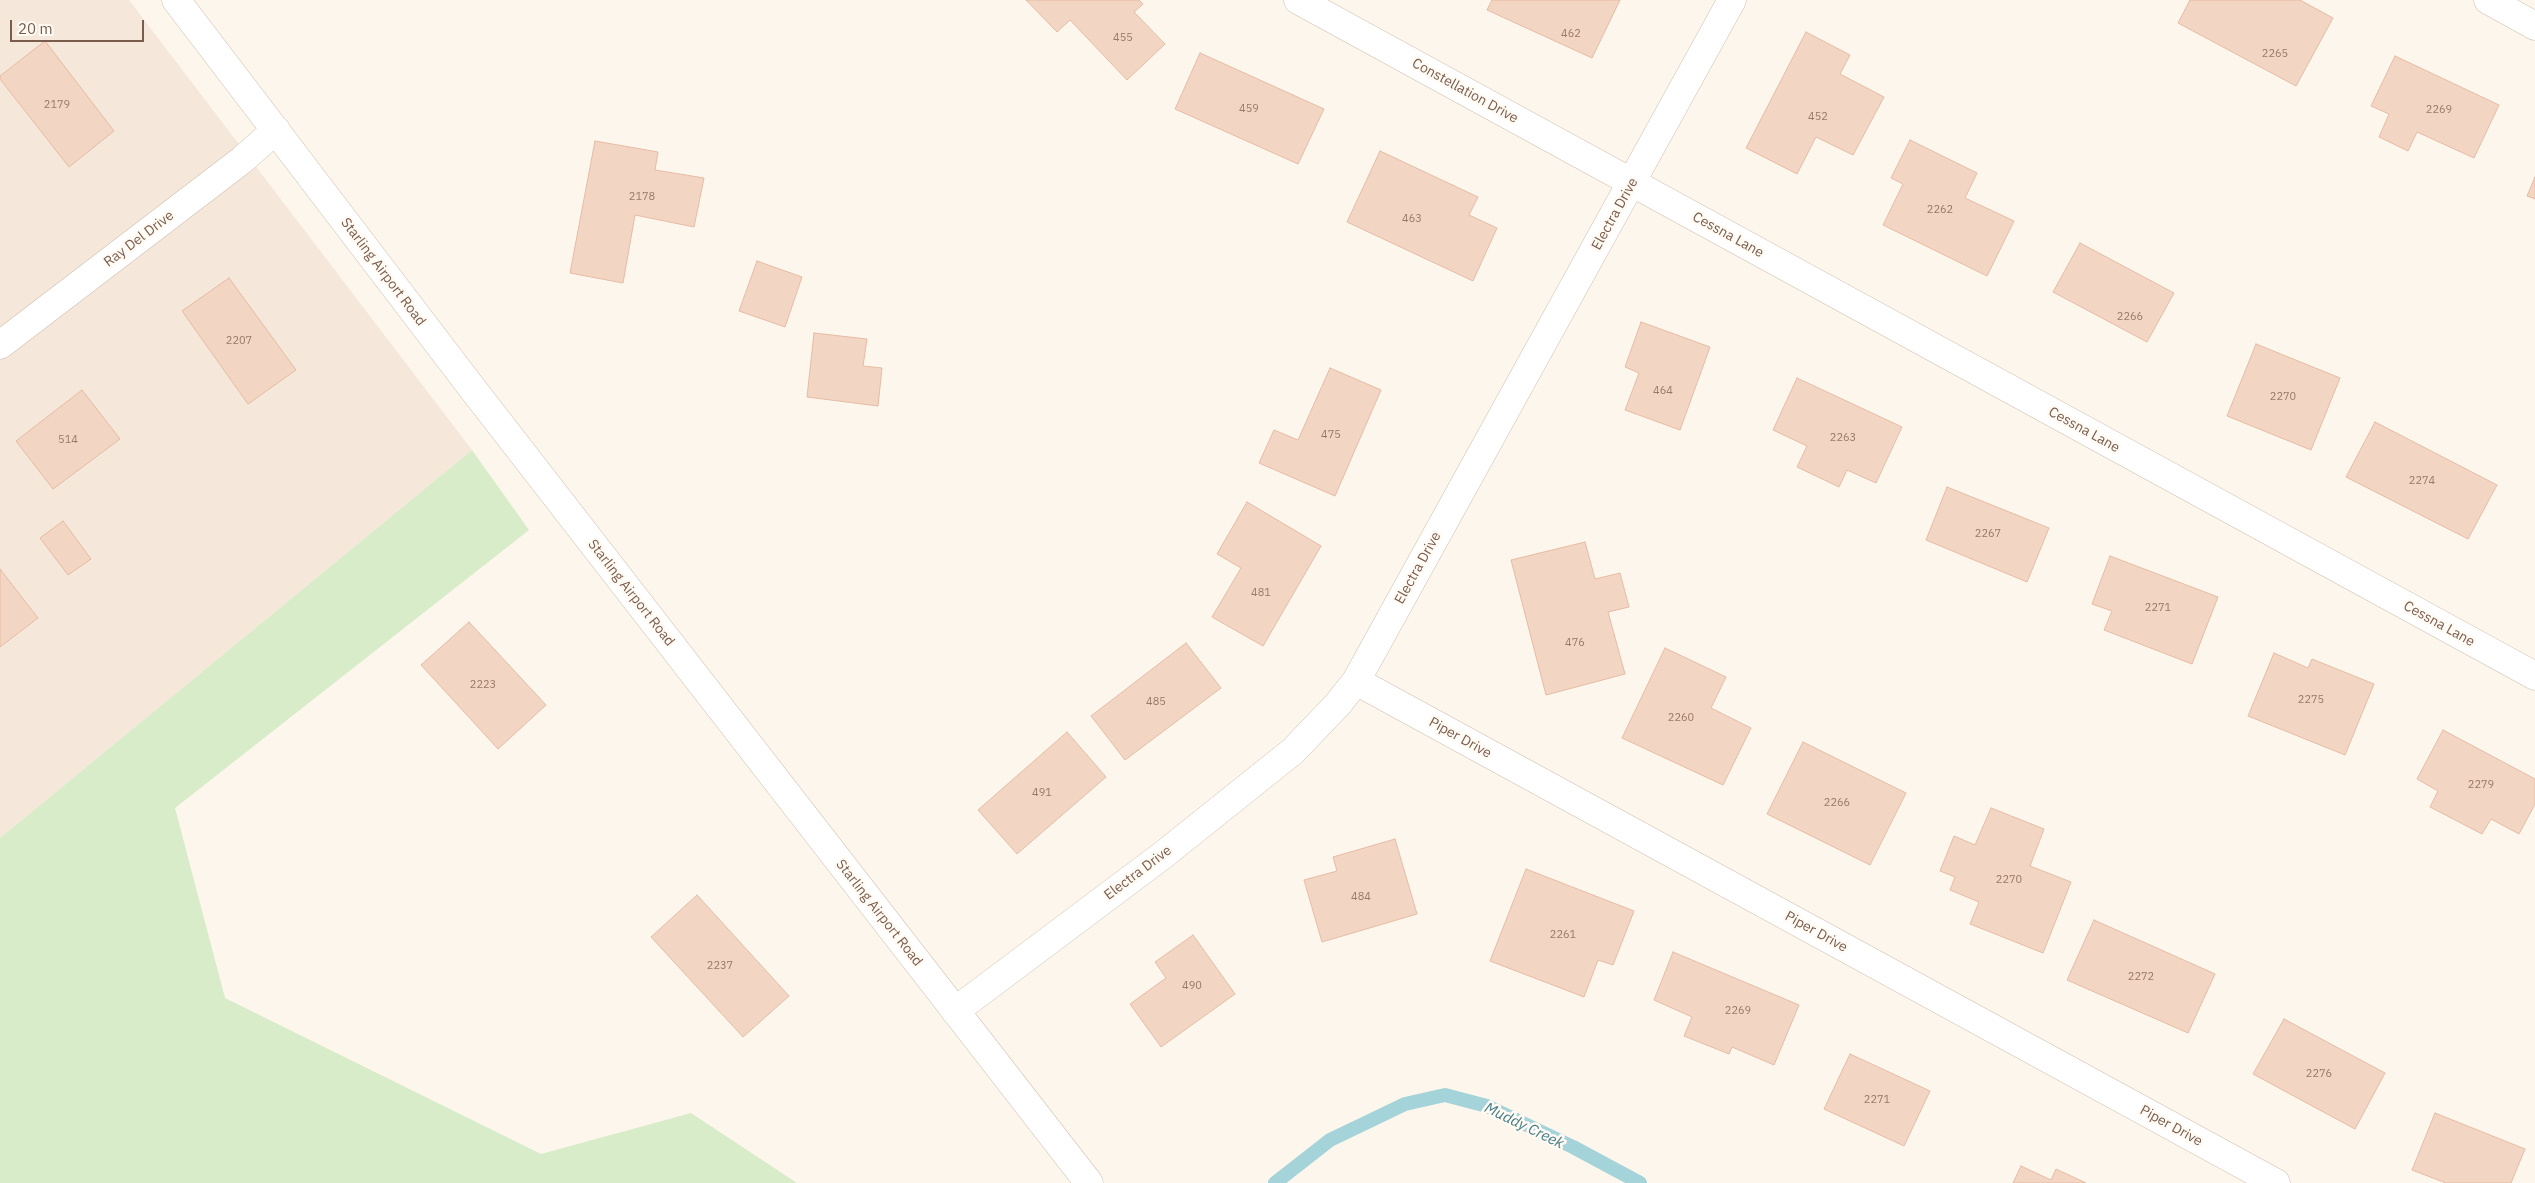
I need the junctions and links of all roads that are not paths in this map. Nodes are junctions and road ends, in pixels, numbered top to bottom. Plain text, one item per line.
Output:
1 (176, 0) edge
2 (1298, 0) edge
3 (1732, 0) edge
4 (2488, 0) edge
5 (2535, 26) edge
6 (276, 130) junction
7 (1632, 183) junction
8 (0, 345) edge
9 (2535, 676) edge
10 (1356, 681) junction
11 (956, 1012) junction
12 (1088, 1183) edge
13 (2276, 1183) edge

1 - 6 street, Starling Airport Road
2 - 7 street, Constellation Drive
3 - 7 street, Electra Drive
4 - 5 street
6 - 8 street, Ray Del Drive
6 - 11 street, Starling Airport Road
7 - 9 street, Cessna Lane
7 - 10 street, Electra Drive
10 - 11 street, Electra Drive
10 - 13 street, Piper Drive
11 - 12 street, Starling Airport Road

